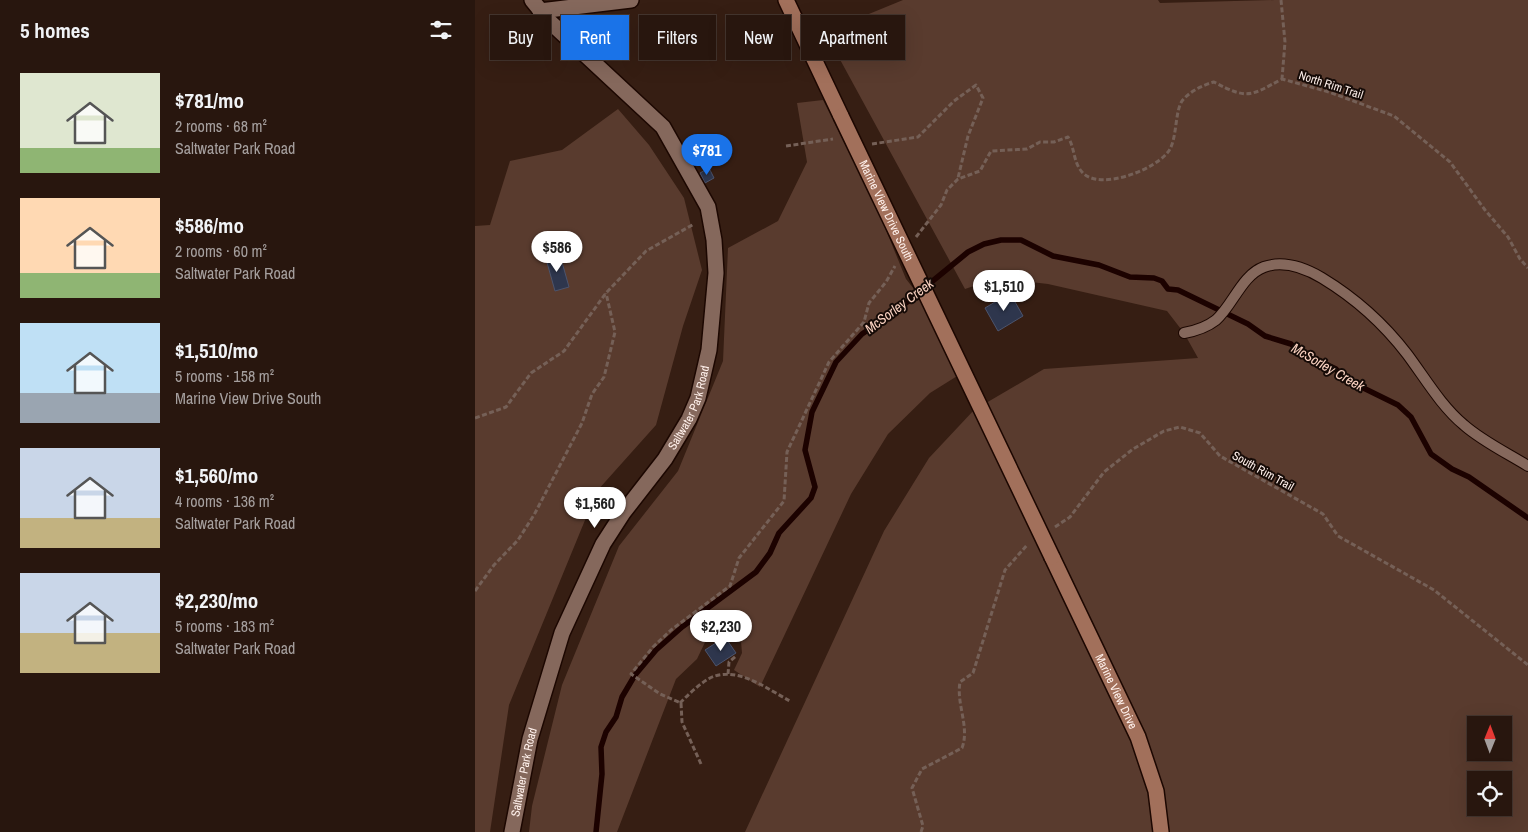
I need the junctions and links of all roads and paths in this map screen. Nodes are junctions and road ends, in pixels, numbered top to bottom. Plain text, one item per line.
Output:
1 (631, 0) edge
2 (786, 0) edge
3 (1281, 0) edge
4 (536, 6) edge
5 (1282, 79) junction
6 (837, 140) dead end
7 (868, 144) dead end
8 (786, 146) dead end
9 (958, 178) junction
10 (708, 207) junction
11 (924, 228) dead end
12 (1528, 268) edge
13 (886, 282) dead end
14 (606, 294) junction
15 (1185, 333) dead end
16 (475, 418) edge
17 (1528, 466) edge
18 (1054, 528) dead end
19 (1030, 543) dead end
20 (1052, 557) joint
21 (475, 591) edge
22 (736, 656) dead end
23 (1528, 665) edge
24 (728, 674) junction
25 (790, 701) dead end
26 (679, 702) junction
27 (701, 764) dead end
28 (512, 832) edge
29 (921, 832) edge
30 (1161, 832) edge

1 - 4 street
2 - 20 main road, Marine View Drive South, bridge
3 - 5 path
4 - 10 street, Saltwater Park Road
5 - 9 path, North Rim Trail
5 - 12 path, North Rim Trail
6 - 8 path
7 - 9 path
9 - 11 path
10 - 14 path
10 - 28 street, Saltwater Park Road
13 - 26 path
14 - 16 path
14 - 21 path
15 - 17 lane
18 - 23 path, South Rim Trail
19 - 29 path
20 - 30 main road, Marine View Drive
22 - 24 path
24 - 25 path
24 - 26 path
26 - 27 path

